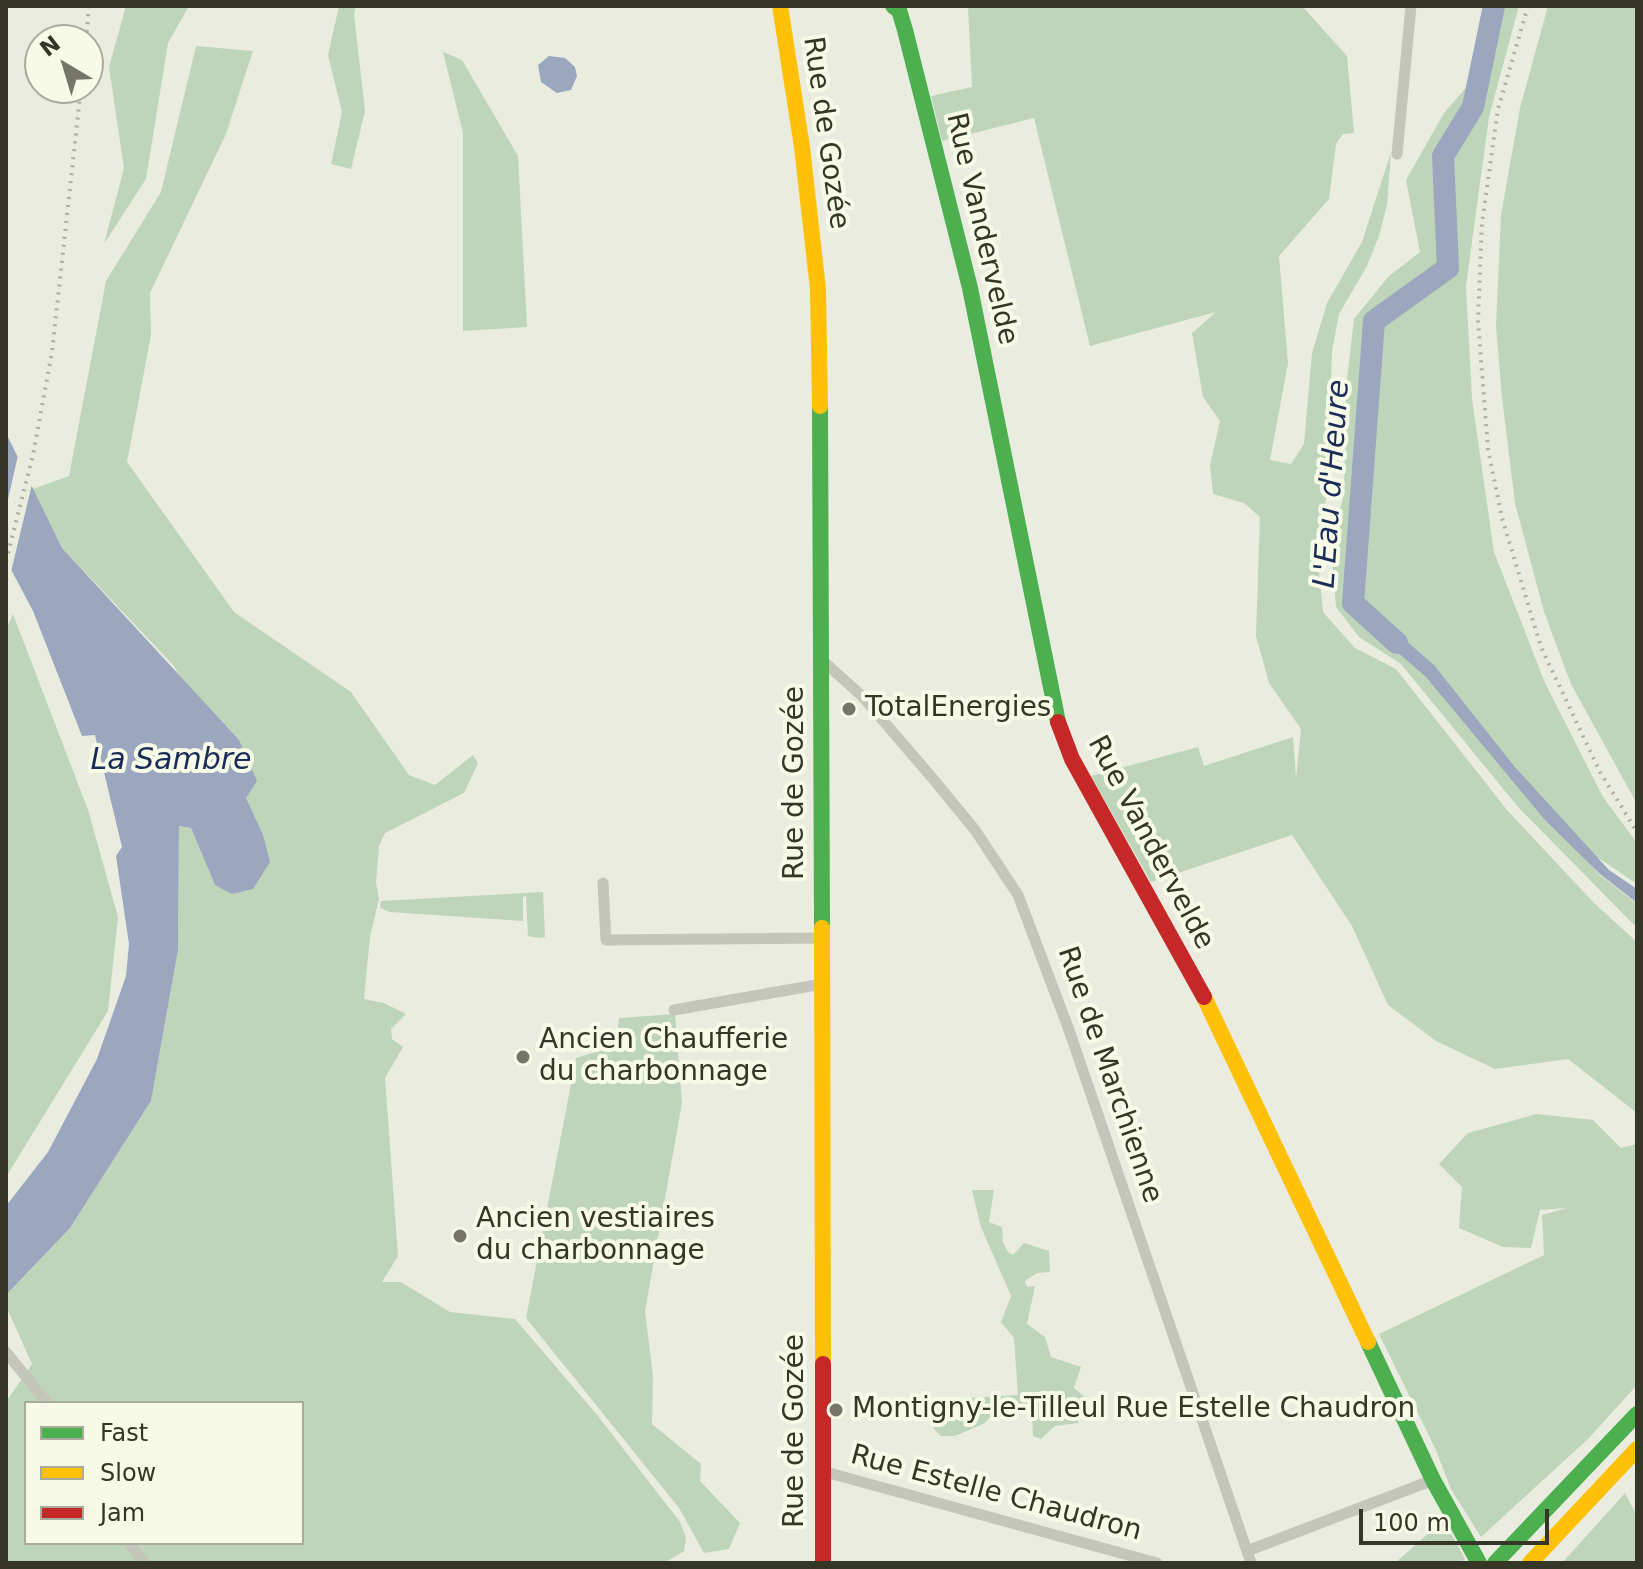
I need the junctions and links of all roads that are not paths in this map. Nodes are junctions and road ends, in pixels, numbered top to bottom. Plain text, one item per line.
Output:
1 (780, 6) edge
2 (893, 6) edge
3 (1411, 6) edge
4 (1397, 154) dead end
5 (822, 660) junction
6 (603, 883) dead end
7 (822, 938) junction
8 (822, 984) junction
9 (674, 1010) dead end
10 (6, 1352) edge
11 (45, 1401) edge
12 (1637, 1414) edge
13 (1637, 1449) edge
14 (822, 1471) junction
15 (1433, 1480) junction
16 (131, 1545) edge
17 (1249, 1557) edge
18 (145, 1563) edge
19 (823, 1563) edge
20 (1157, 1563) edge
21 (1479, 1563) edge
22 (1495, 1563) edge
23 (1530, 1563) edge

1 - 5 main road, Rue de Gozée
2 - 15 main road, Rue Vandervelde
3 - 4 street
5 - 7 main road, Rue de Gozée
5 - 17 street, Rue de Marchienne
6 - 7 street
7 - 8 main road, Rue de Gozée
8 - 9 street
8 - 14 main road, Rue de Gozée
10 - 11 street
12 - 22 main road
13 - 23 main road
14 - 19 main road, Rue de Gozée
14 - 20 street, Rue Estelle Chaudron
15 - 17 street
15 - 21 main road, Rue Vandervelde
16 - 18 street

